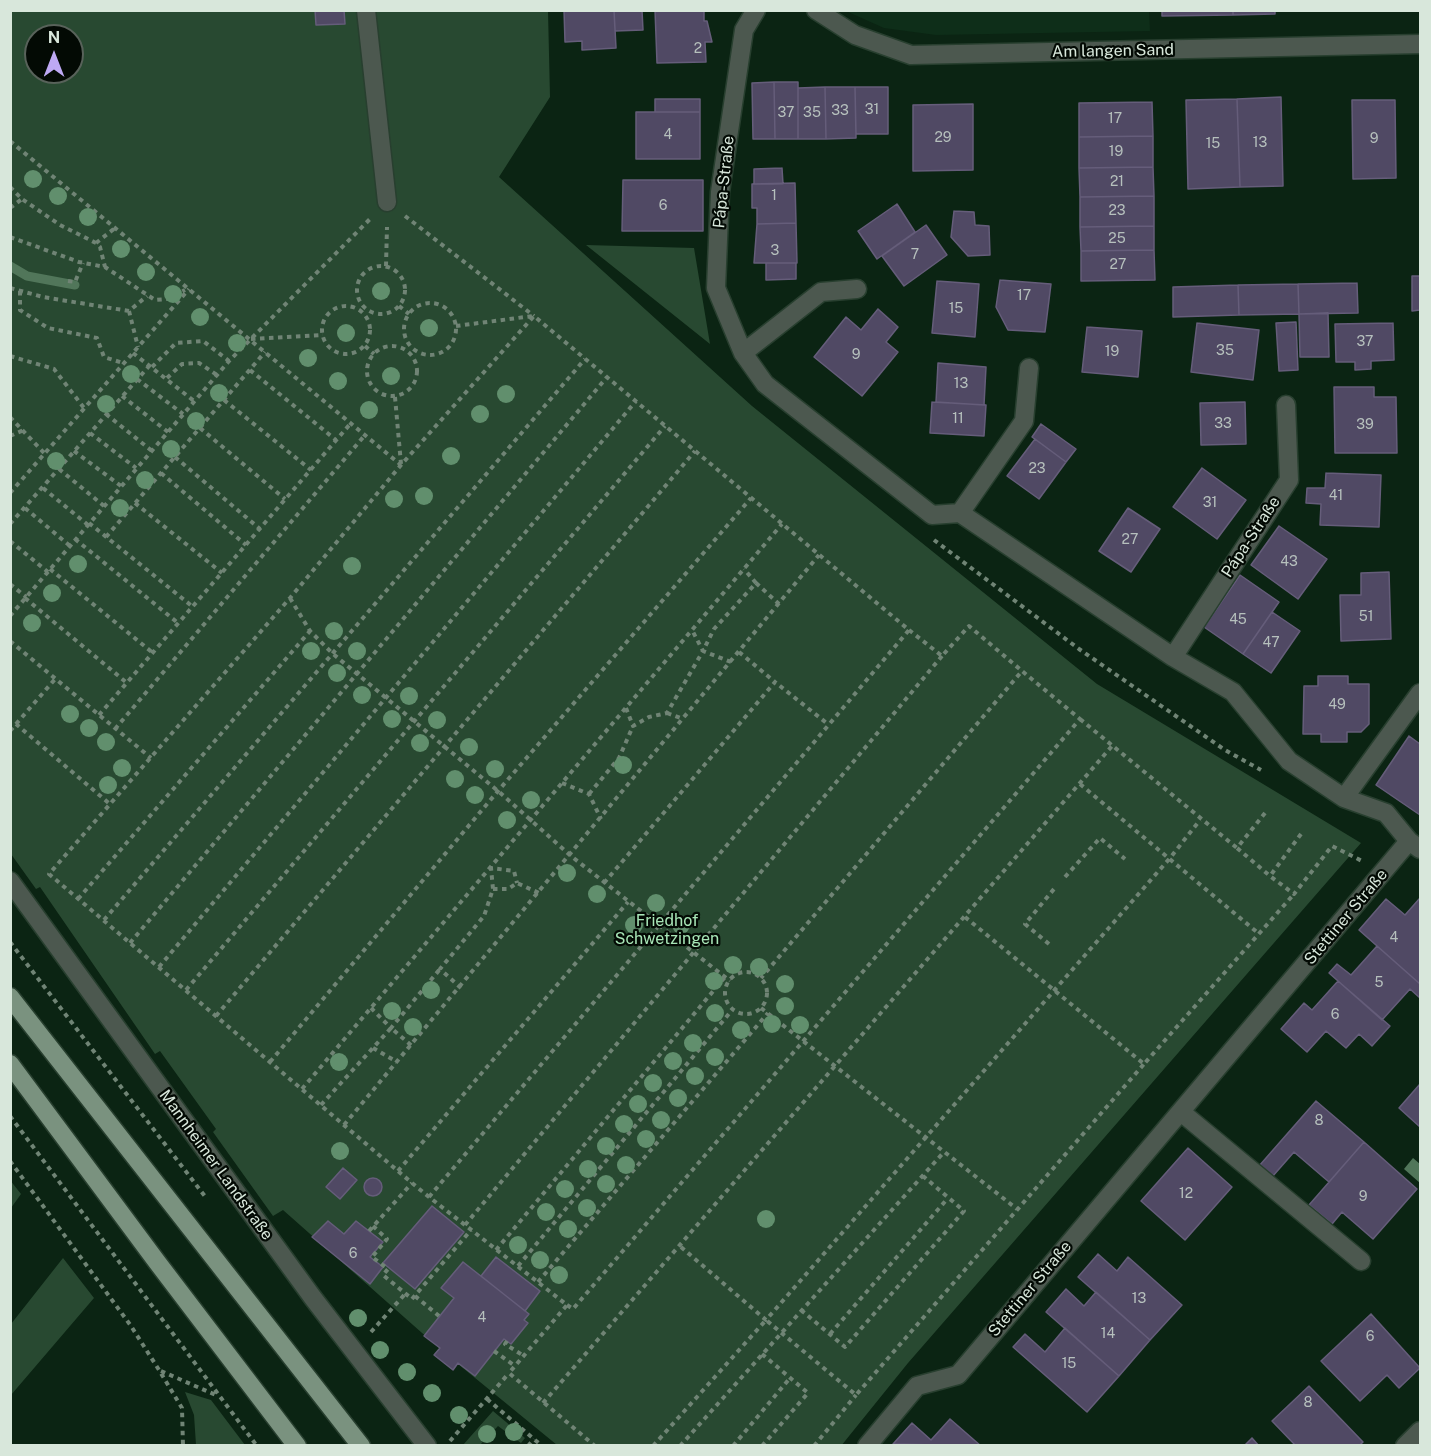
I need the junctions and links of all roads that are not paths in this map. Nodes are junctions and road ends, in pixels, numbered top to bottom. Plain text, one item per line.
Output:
1 (366, 10) edge
2 (756, 10) edge
3 (816, 10) edge
4 (1420, 44) edge
5 (387, 202) road end
6 (857, 289) dead end
7 (743, 353) junction
8 (1029, 368) dead end
9 (1286, 405) dead end
10 (960, 513) junction
11 (1173, 657) junction
12 (1420, 693) edge
13 (1344, 798) junction
14 (1415, 845) edge
15 (10, 881) edge
16 (10, 997) edge
17 (10, 1064) edge
18 (1180, 1112) junction
19 (1361, 1260) dead end
20 (1420, 1431) edge
21 (297, 1446) edge
22 (361, 1446) edge
23 (427, 1446) edge
24 (867, 1446) edge
25 (1405, 1446) edge

1 - 5 street
2 - 7 street, Pápa-Straße
3 - 4 street, Am langen Sand
6 - 7 street
7 - 10 street, Pápa-Straße
8 - 10 street
9 - 11 street, Pápa-Straße
10 - 11 street
11 - 13 street
12 - 13 street
13 - 14 street
14 - 18 street, Stettiner Straße
15 - 23 street, Mannheimer Landstraße
16 - 22 main road
17 - 21 main road
18 - 19 street
18 - 24 street, Stettiner Straße
20 - 25 street

